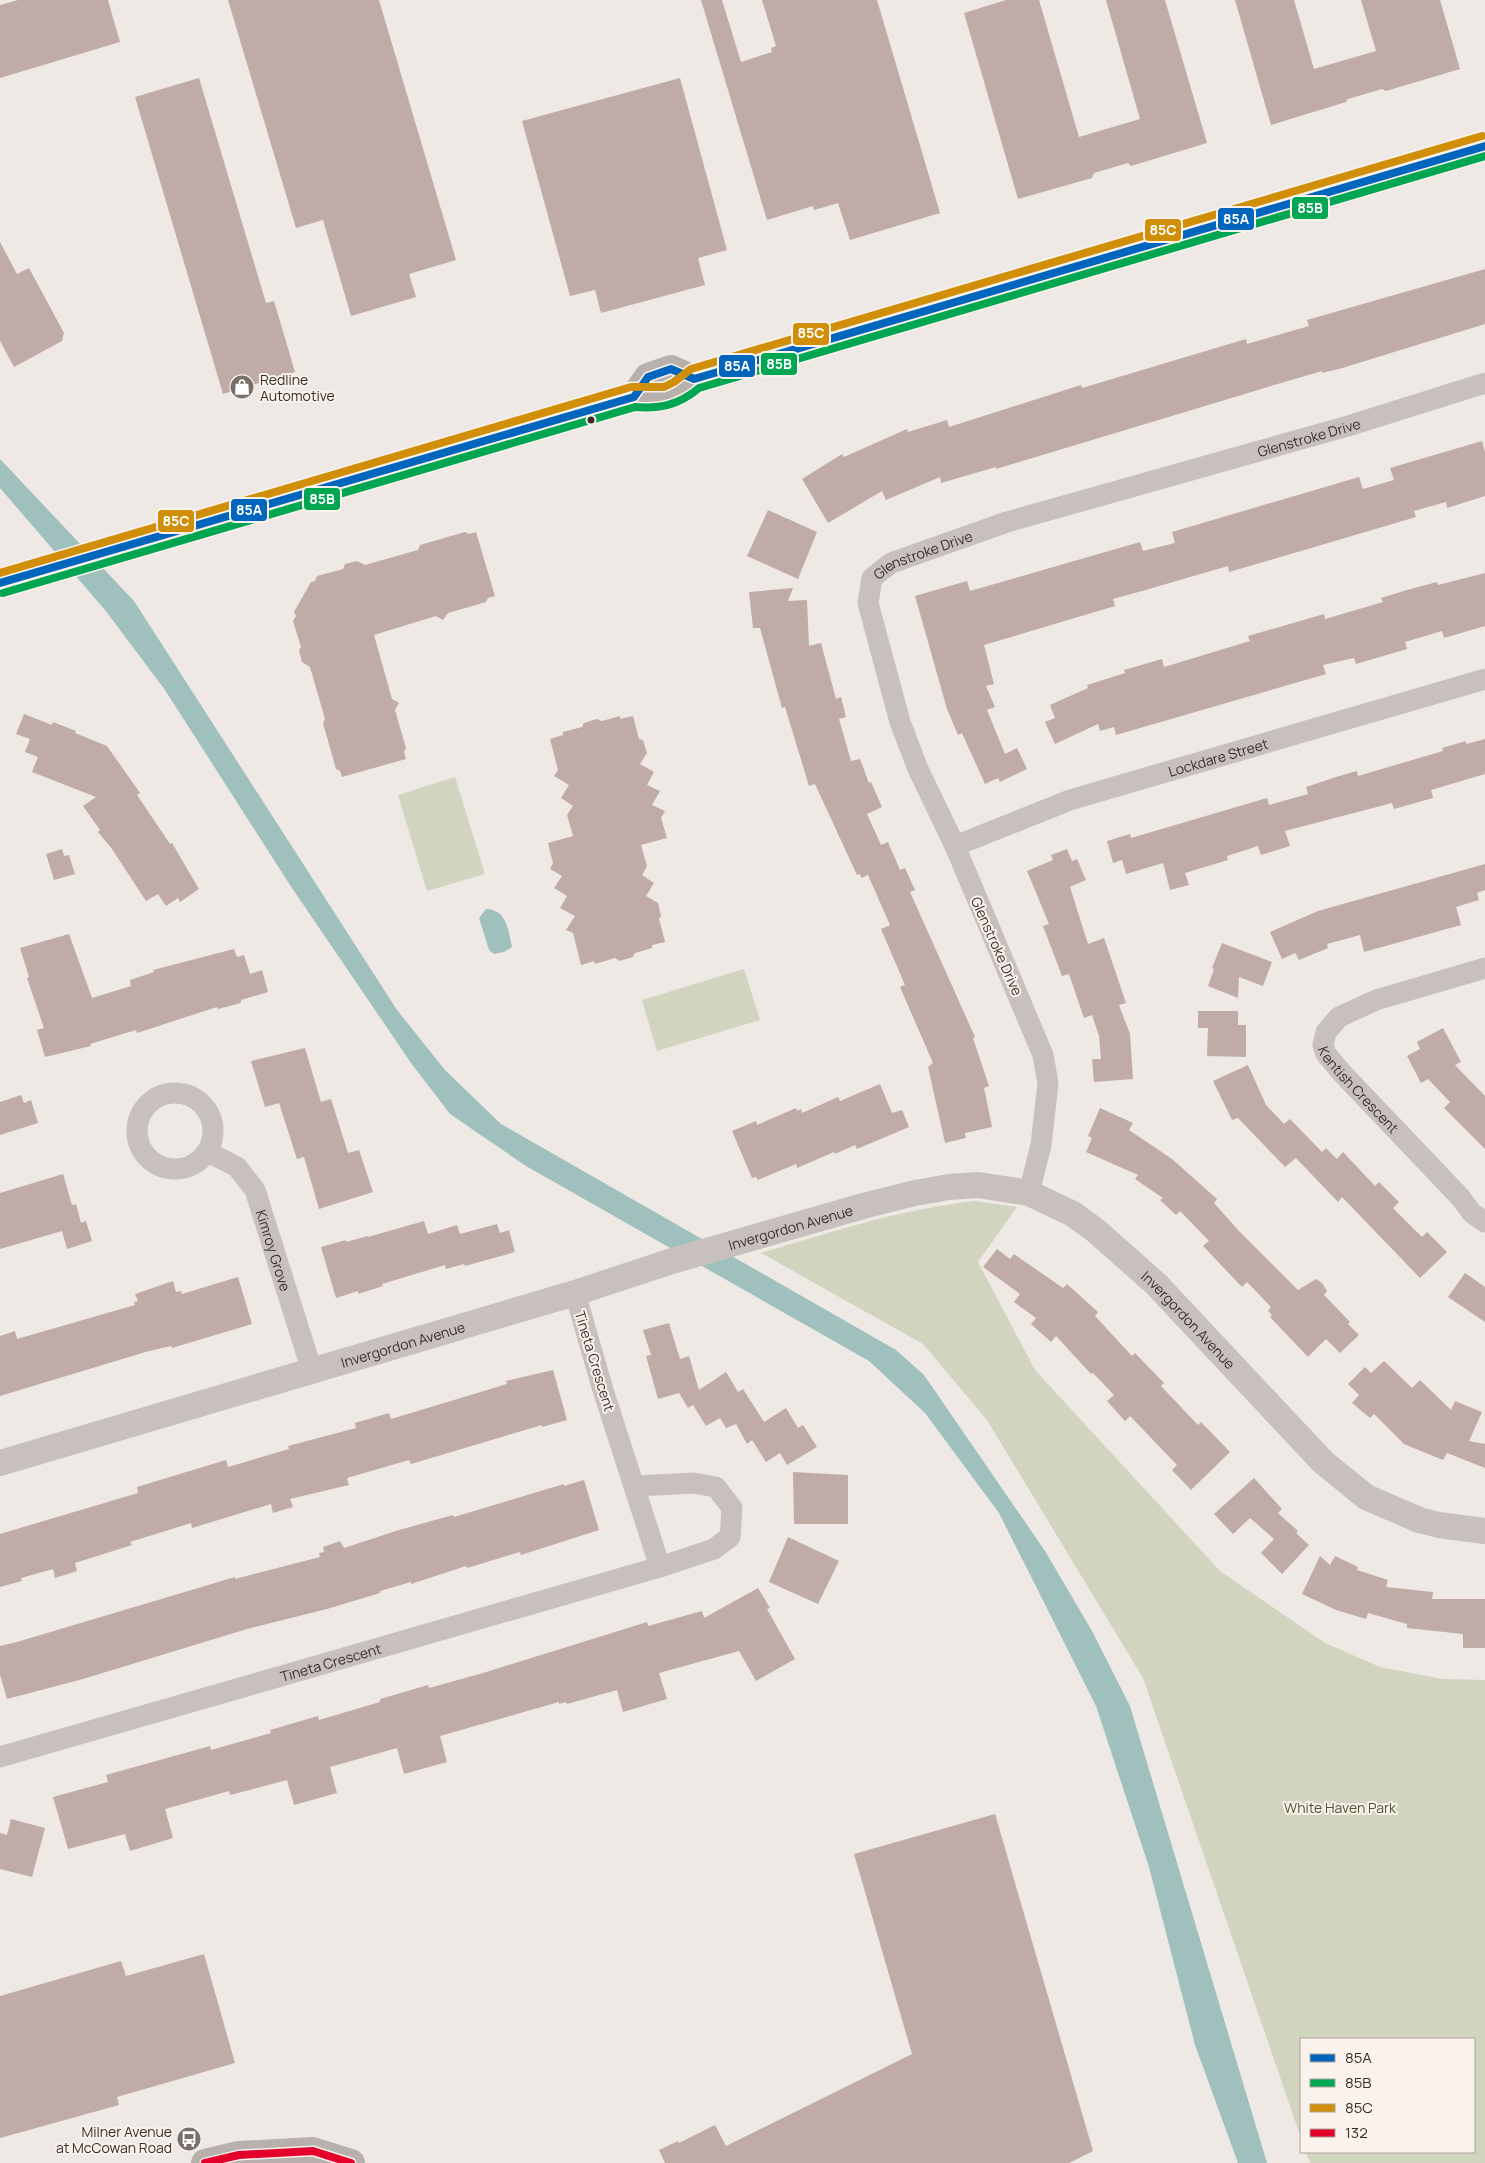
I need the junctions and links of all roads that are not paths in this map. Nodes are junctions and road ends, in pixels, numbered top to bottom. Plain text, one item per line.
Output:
1 (1485, 146) edge
2 (1485, 384) edge
3 (0, 583) edge
4 (1485, 678) edge
5 (955, 846) junction
6 (1485, 968) edge
7 (208, 1152) dead end
8 (1029, 1193) junction
9 (1485, 1222) edge
10 (575, 1293) junction
11 (312, 1371) junction
12 (0, 1463) edge
13 (636, 1486) junction
14 (1485, 1531) edge
15 (660, 1567) junction
16 (0, 1757) edge
17 (205, 2163) edge
18 (351, 2163) edge

1 - 3 main road
2 - 5 street, Glenstroke Drive
4 - 5 street, Lockdare Street
5 - 8 street, Glenstroke Drive
6 - 9 street, Kentish Crescent
7 - 11 street, Kimroy Grove
8 - 10 street, Invergordon Avenue
8 - 14 street, Invergordon Avenue
10 - 11 street, Invergordon Avenue
10 - 13 street, Tineta Crescent
11 - 12 street, Invergordon Avenue
13 - 15 street, Tineta Crescent
13 - 15 street, Tineta Crescent
15 - 16 street, Tineta Crescent
17 - 18 main road

